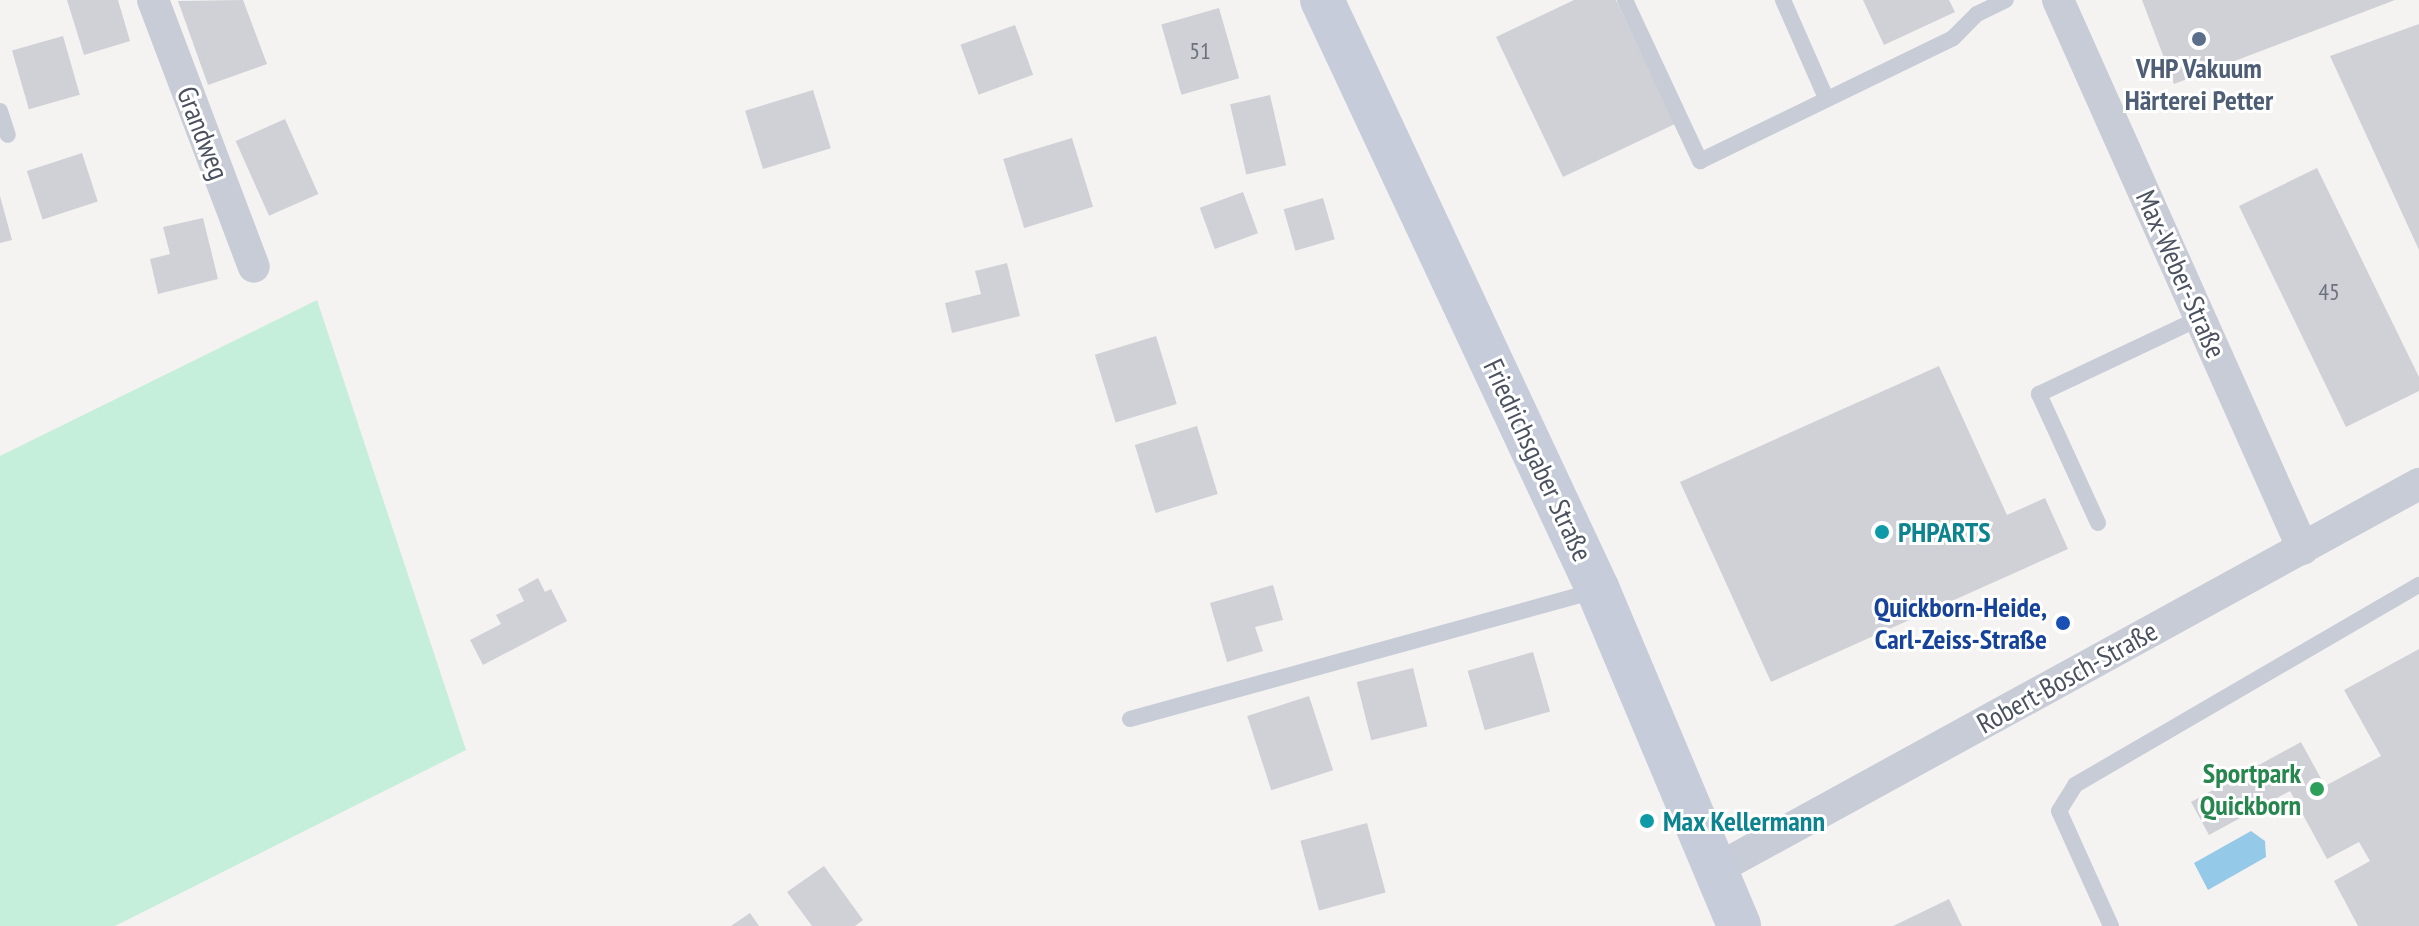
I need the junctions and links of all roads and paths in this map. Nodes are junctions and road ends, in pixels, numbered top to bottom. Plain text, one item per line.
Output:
1 (153, 0) edge
2 (1322, 0) edge
3 (1625, 0) edge
4 (1783, 0) edge
5 (2006, 0) edge
6 (2058, 0) edge
7 (1826, 98) junction
8 (0, 111) edge
9 (8, 135) dead end
10 (254, 267) dead end
11 (2200, 318) junction
12 (2419, 484) edge
13 (2098, 523) dead end
14 (2303, 549) junction
15 (2419, 585) edge
16 (1598, 590) junction
17 (1130, 719) dead end
18 (1715, 870) junction
19 (1739, 926) edge
20 (2111, 926) edge

1 - 10 street, Grandweg
2 - 16 main road, Friedrichsgaber Straße
3 - 7 lane
4 - 7 lane
5 - 7 lane
6 - 11 street, Max-Weber-Straße
8 - 9 lane
11 - 13 lane
11 - 14 street, Max-Weber-Straße
12 - 14 street, Robert-Bosch-Straße
14 - 18 street, Robert-Bosch-Straße
15 - 20 lane
16 - 17 lane
16 - 18 main road, Friedrichsgaber Straße
18 - 19 main road, Friedrichsgaber Straße

